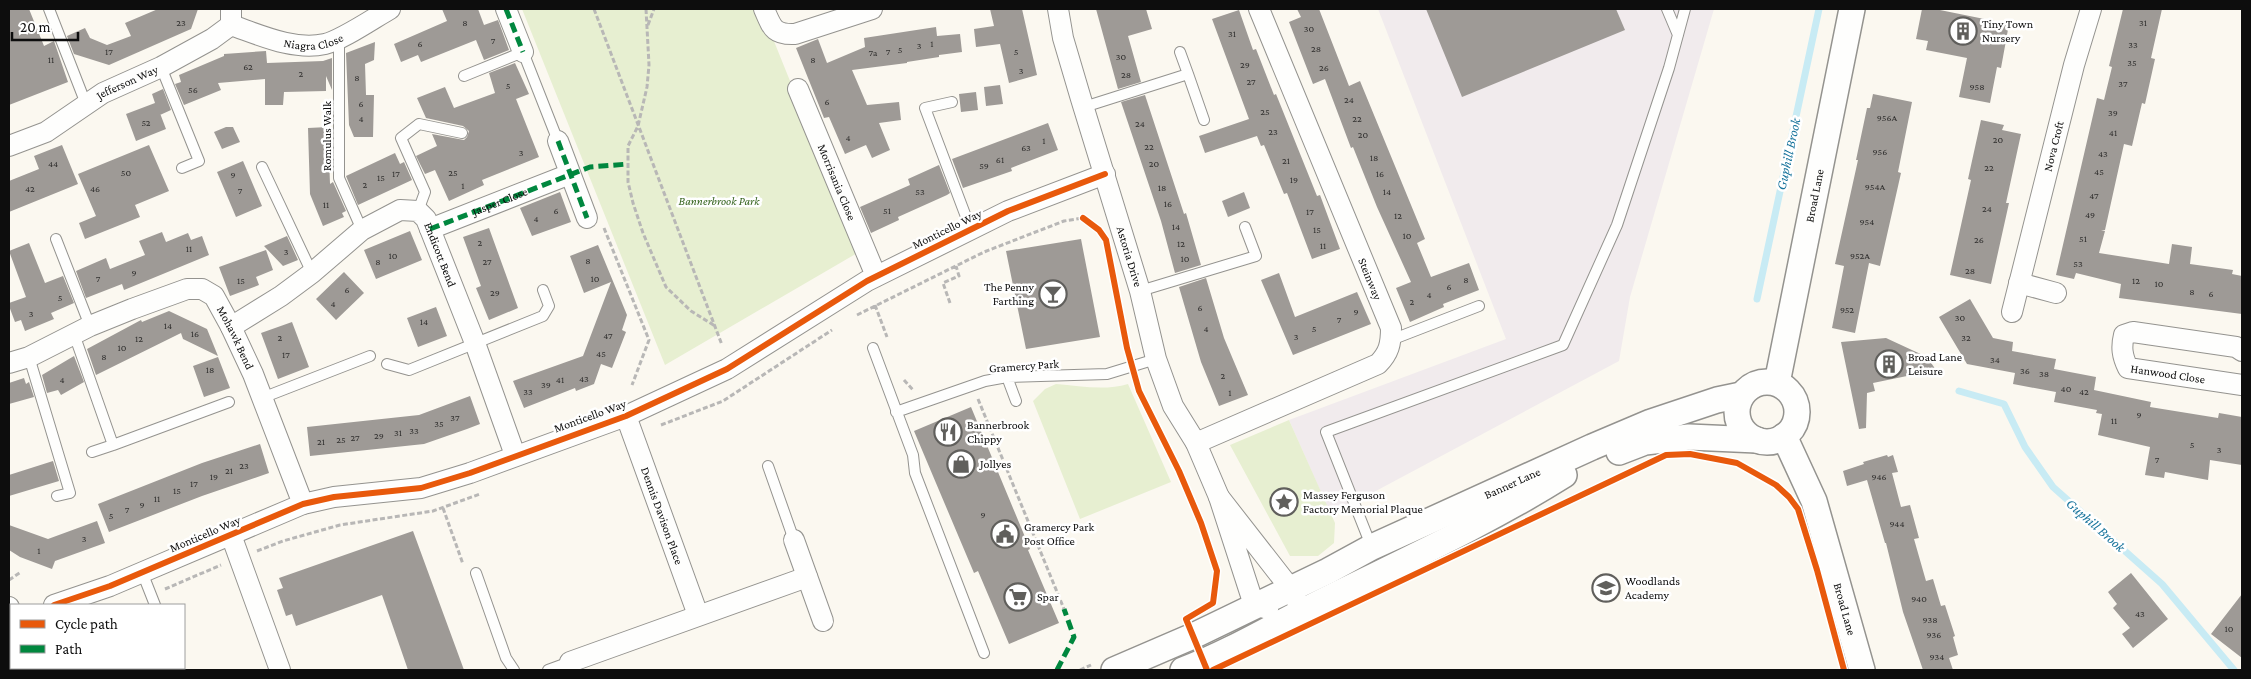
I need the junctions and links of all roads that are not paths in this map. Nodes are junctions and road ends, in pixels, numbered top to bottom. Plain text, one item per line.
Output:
1 (49, 9) edge
2 (506, 9) edge
3 (764, 9) edge
4 (872, 9) edge
5 (1058, 9) edge
6 (1259, 9) edge
7 (1667, 9) edge
8 (1685, 9) edge
9 (1852, 9) edge
10 (2091, 9) edge
11 (379, 12) edge
12 (231, 17) edge
13 (1678, 35) junction
14 (339, 38) junction
15 (523, 52) junction
16 (1180, 52) dead end
17 (161, 67) junction
18 (1188, 74) junction
19 (464, 76) dead end
20 (798, 89) dead end
21 (952, 102) dead end
22 (86, 104) junction
23 (1084, 107) junction
24 (1204, 120) dead end
25 (462, 133) dead end
26 (558, 141) joint
27 (9, 146) edge
28 (262, 167) dead end
29 (182, 168) dead end
30 (570, 174) junction
31 (1105, 174) junction
32 (418, 210) junction
33 (587, 218) road end
34 (1245, 228) dead end
35 (430, 229) junction
36 (362, 230) junction
37 (971, 230) junction
38 (56, 239) dead end
39 (312, 273) junction
40 (876, 276) junction
41 (2019, 283) junction
42 (543, 290) dead end
43 (1140, 290) junction
44 (2056, 293) dead end
45 (1479, 306) dead end
46 (2012, 312) dead end
47 (231, 327) junction
48 (82, 330) junction
49 (1391, 340) junction
50 (475, 343) junction
51 (873, 348) dead end
52 (2242, 352) edge
53 (370, 356) dead end
54 (29, 357) junction
55 (1156, 359) junction
56 (9, 362) edge
57 (387, 364) dead end
58 (1007, 377) junction
59 (1777, 383) junction
60 (2242, 385) edge
61 (1741, 395) junction
62 (262, 398) junction
63 (1016, 401) dead end
64 (229, 402) dead end
65 (896, 412) junction
66 (626, 416) junction
67 (1784, 436) junction
68 (1757, 440) junction
69 (1196, 443) junction
70 (114, 444) junction
71 (92, 452) dead end
72 (515, 455) junction
73 (768, 466) dead end
74 (56, 496) dead end
75 (1219, 497) junction
76 (303, 504) junction
77 (231, 535) junction
78 (794, 540) joint
79 (1378, 559) junction
80 (142, 572) junction
81 (476, 573) dead end
82 (807, 577) junction
83 (110, 586) junction
84 (1297, 600) junction
85 (57, 604) edge
86 (91, 604) edge
87 (155, 604) edge
88 (1254, 605) junction
89 (9, 607) edge
90 (10, 613) edge
91 (698, 615) junction
92 (823, 621) dead end
93 (984, 653) dead end
94 (570, 662) joint
95 (280, 670) edge
96 (514, 670) edge
97 (548, 670) edge
98 (1114, 670) edge
99 (1183, 670) edge
100 (1862, 670) edge

1 - 22 lane
2 - 15 street
3 - 4 street
5 - 23 street, Astoria Drive
6 - 49 street, Steinway
7 - 13 lane
8 - 13 lane
9 - 59 street, Broad Lane
10 - 41 street, Nova Croft
11 - 14 street, Niagra Close
12 - 14 street, Niagra Close
12 - 17 street, Jefferson Way
13 - 79 lane
14 - 36 lane, Romulus Walk
15 - 19 lane
15 - 26 lane
16 - 18 lane
17 - 22 street, Jefferson Way
17 - 29 lane
18 - 23 lane
18 - 24 lane
20 - 40 street, Morrisania Close
21 - 37 lane
22 - 27 street, Jefferson Way
23 - 31 street, Astoria Drive
25 - 32 lane
26 - 30 street
28 - 39 lane
30 - 33 street
30 - 35 street, Jasper Close
31 - 37 street, Monticello Way
31 - 43 street, Astoria Drive
32 - 35 street, Endicott Bend
32 - 36 street, Endicott Bend
34 - 43 lane
35 - 50 street, Endicott Bend
36 - 39 street, Endicott Bend
37 - 40 street, Monticello Way
38 - 48 lane
39 - 47 street, Endicott Bend
40 - 66 street, Monticello Way
41 - 44 street
41 - 46 street, Nova Croft
42 - 50 lane
43 - 55 street, Astoria Drive
45 - 49 lane
47 - 48 street, Mohawk Bend
47 - 62 street, Mohawk Bend
48 - 54 street, Mohawk Bend
48 - 70 lane
49 - 69 street
50 - 57 lane
50 - 72 street, Endicott Bend
51 - 65 lane
52 - 60 street, Hanwood Close
53 - 62 lane
54 - 56 street, Mohawk Bend
54 - 74 lane
55 - 58 lane, Gramercy Park
55 - 69 street, Astoria Drive
58 - 63 lane
58 - 65 lane, Gramercy Park
59 - 61 street
59 - 67 street
61 - 68 street
61 - 79 street, Banner Lane
62 - 76 street, Mohawk Bend
64 - 70 lane
65 - 93 lane
66 - 72 street, Monticello Way
66 - 91 street, Dennis Davison Place
67 - 68 street
67 - 100 street, Broad Lane
68 - 79 street, Banner Lane
69 - 75 street, Astoria Drive
70 - 71 lane
72 - 76 street, Monticello Way
73 - 78 lane
75 - 84 street, Astoria Drive
75 - 88 street, Astoria Drive
76 - 77 street, Monticello Way
77 - 80 street, Monticello Way
77 - 95 street, Monticello Way
78 - 82 street
79 - 84 street, Banner Lane
80 - 83 street, Monticello Way
80 - 87 lane
81 - 96 lane
82 - 91 street
82 - 92 street
83 - 85 street, Monticello Way
83 - 86 street, Monticello Way
84 - 88 street, Banner Lane
84 - 99 street, Banner Lane
88 - 98 street, Banner Lane
89 - 90 street
91 - 94 street
94 - 97 lane

